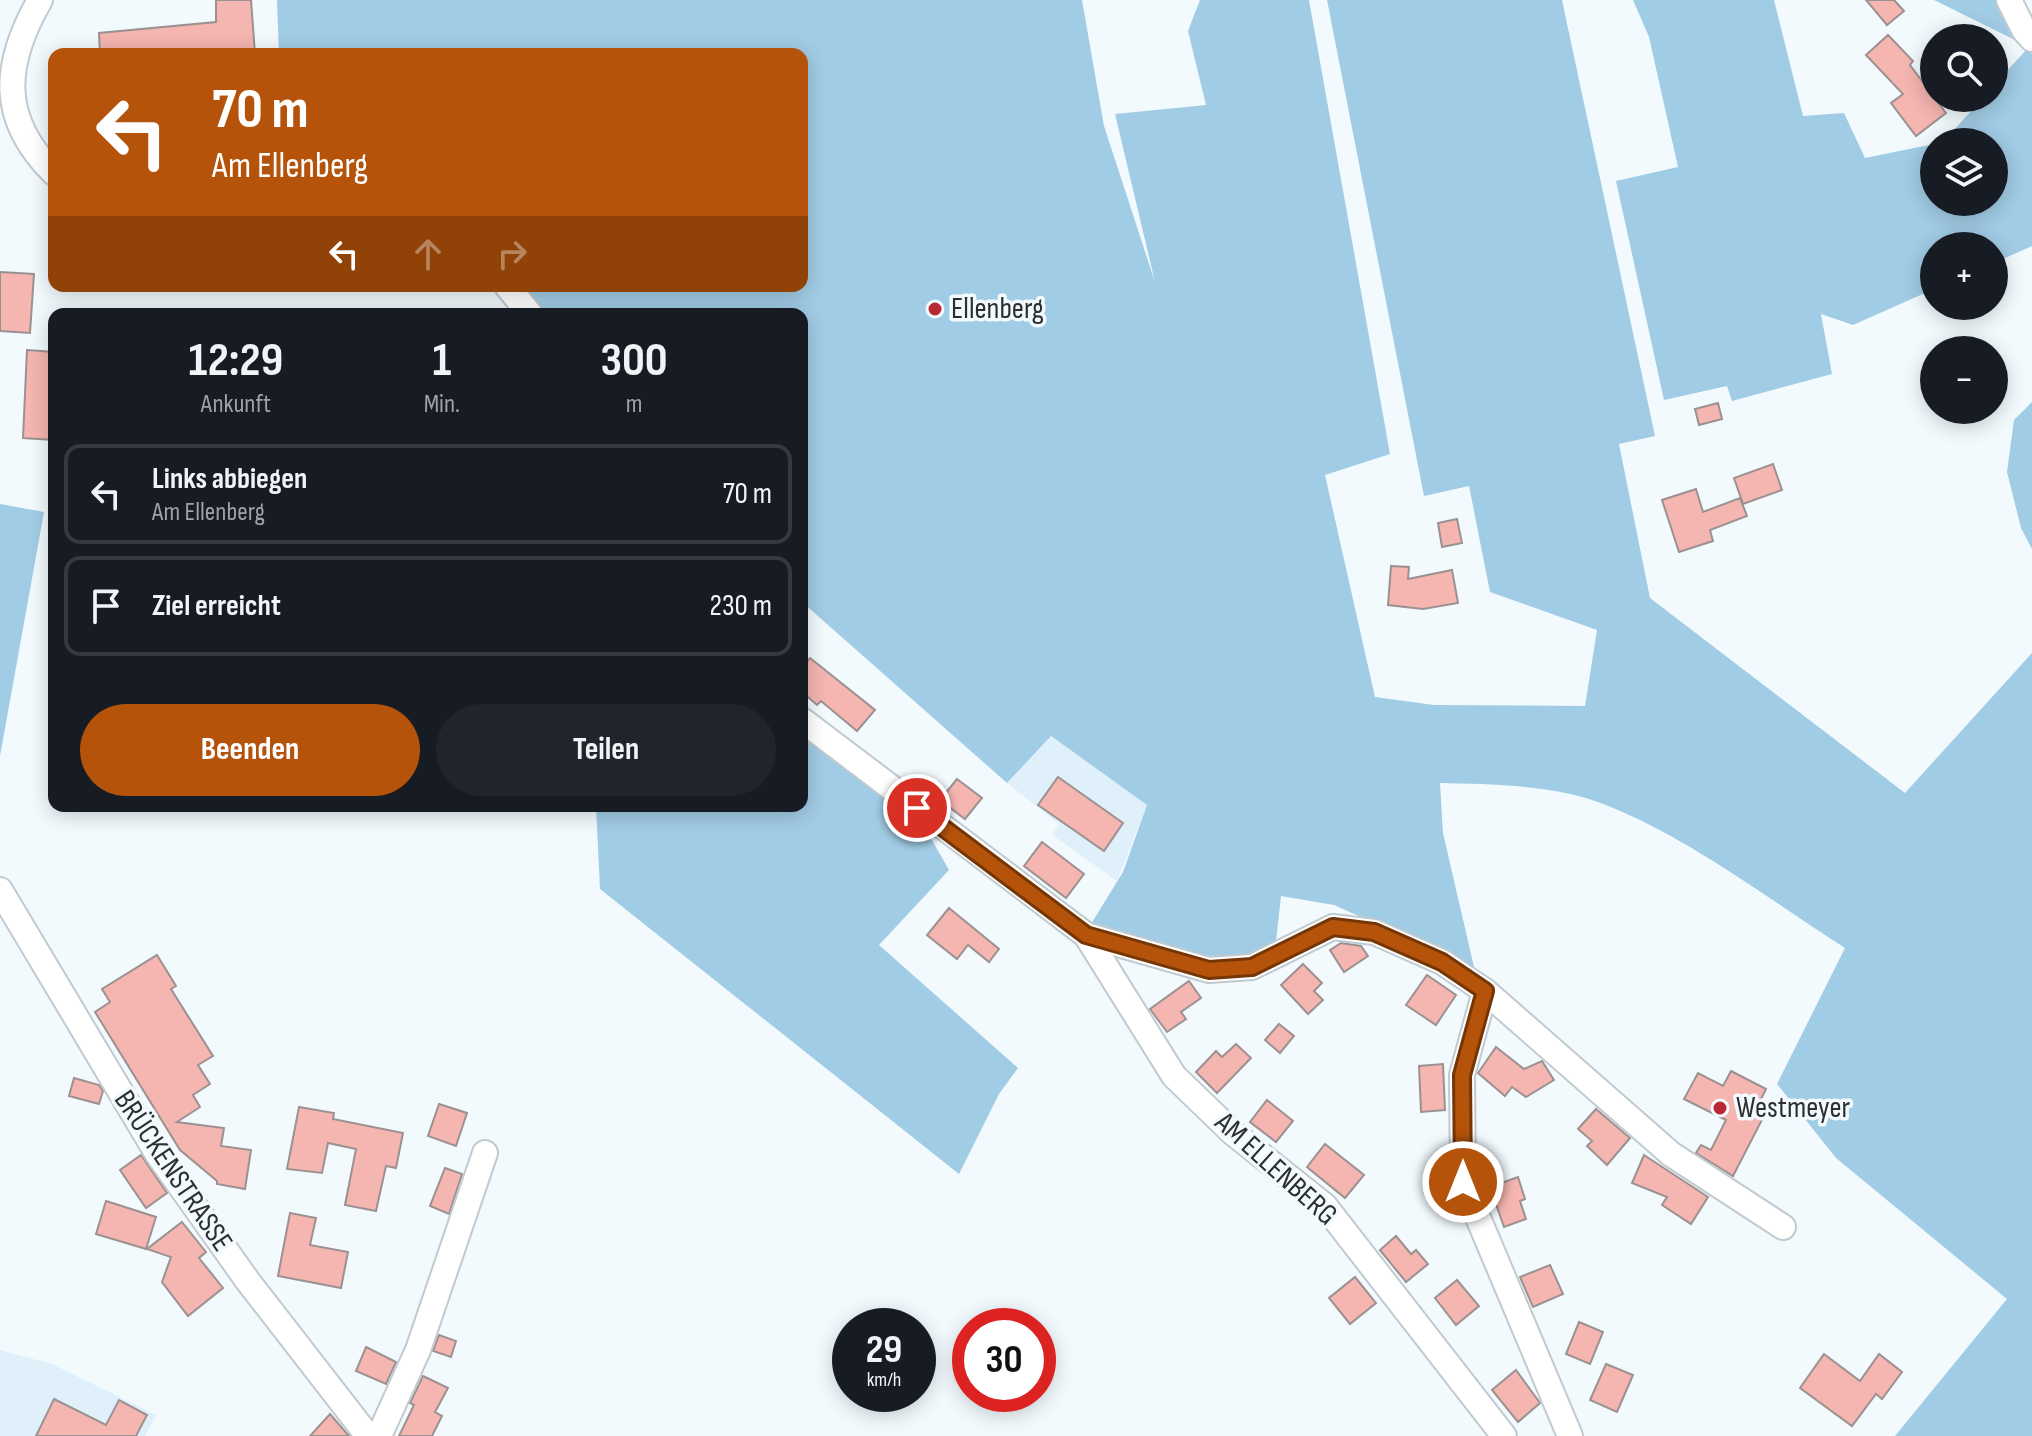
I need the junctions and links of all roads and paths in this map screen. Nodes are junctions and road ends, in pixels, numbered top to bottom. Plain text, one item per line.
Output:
1 (40, 0) edge
2 (2009, 0) edge
3 (2032, 39) edge
4 (48, 168) edge
5 (512, 292) edge
6 (525, 308) edge
7 (808, 725) edge
8 (0, 890) edge
9 (1086, 935) junction
10 (1485, 991) junction
11 (485, 1153) dead end
12 (1783, 1227) dead end
13 (368, 1436) edge
14 (379, 1436) edge
15 (1504, 1436) edge
16 (1570, 1436) edge

1 - 4 street
2 - 3 street
5 - 6 street
7 - 9 street, AM ELLENBERG
8 - 13 street, BRÜCKENSTRASSE
9 - 10 street, AM ELLENBERG
9 - 15 street, AM ELLENBERG
10 - 12 street, AM ELLENBERG
10 - 16 street
11 - 14 street

